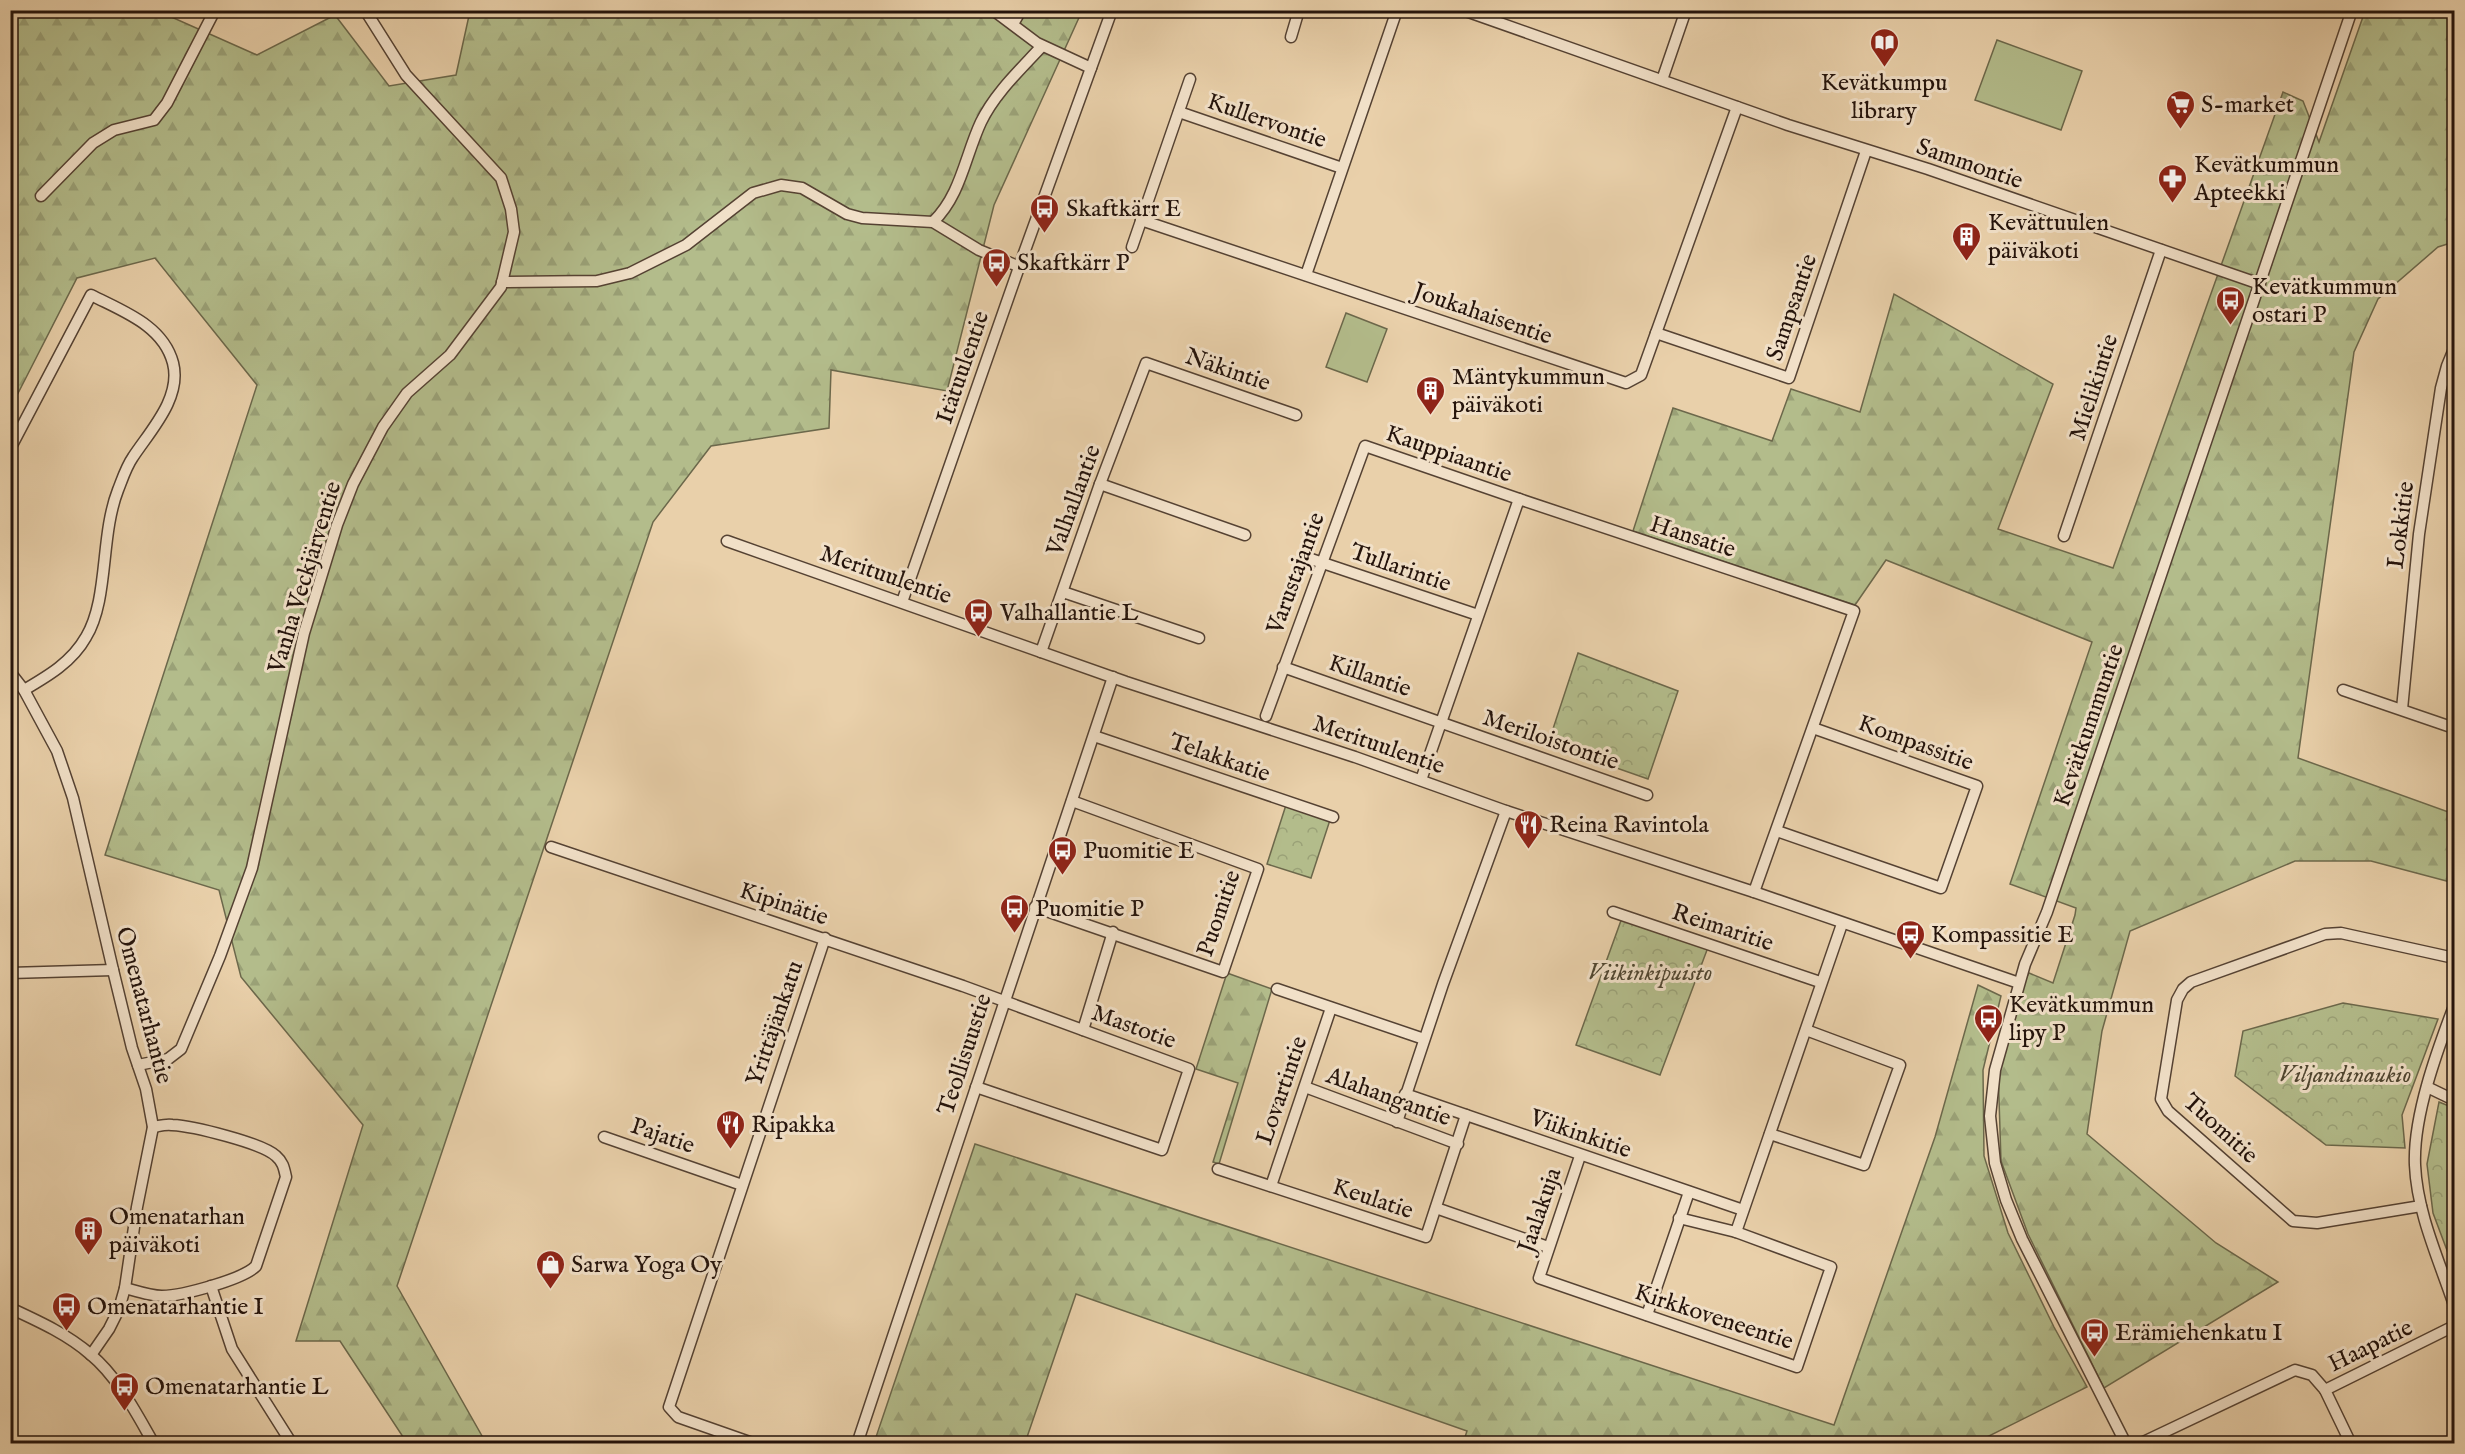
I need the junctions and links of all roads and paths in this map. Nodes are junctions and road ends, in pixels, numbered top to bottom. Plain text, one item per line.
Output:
1 (215, 10) edge
2 (364, 10) edge
3 (993, 10) edge
4 (1022, 10) edge
5 (1112, 10) edge
6 (1299, 10) edge
7 (1396, 10) edge
8 (1462, 10) edge
9 (1686, 10) edge
10 (2352, 10) edge
11 (1013, 24) junction
12 (1291, 37) dead end
13 (1042, 46) junction
14 (1091, 68) junction
15 (1190, 79) dead end
16 (1662, 80) junction
17 (1737, 106) junction
18 (1179, 112) junction
19 (1866, 151) junction
20 (1342, 168) junction
21 (41, 196) dead end
22 (1141, 220) junction
23 (933, 222) junction
24 (1132, 247) dead end
25 (2161, 250) junction
26 (1020, 267) junction
27 (1306, 275) junction
28 (502, 282) junction
29 (2260, 284) junction
30 (1656, 333) junction
31 (2454, 349) edge
32 (1146, 363) joint
33 (1296, 415) dead end
34 (1365, 446) joint
35 (10, 449) edge
36 (1100, 484) junction
37 (1519, 499) junction
38 (1245, 535) dead end
39 (2064, 536) dead end
40 (727, 541) dead end
41 (1316, 560) junction
42 (1063, 592) junction
43 (902, 602) junction
44 (1478, 615) junction
45 (1199, 638) dead end
46 (1041, 652) junction
47 (1283, 667) junction
48 (10, 672) edge
49 (1113, 677) junction
50 (24, 690) junction
51 (2343, 690) dead end
52 (2402, 710) junction
53 (1266, 716) dead end
54 (1442, 723) junction
55 (1813, 728) junction
56 (2454, 728) edge
57 (1094, 736) junction
58 (1421, 780) junction
59 (1647, 795) dead end
60 (1072, 801) junction
61 (1506, 811) junction
62 (1334, 817) dead end
63 (1777, 831) junction
64 (551, 847) dead end
65 (1755, 892) junction
66 (1035, 907) junction
67 (1613, 912) dead end
68 (1842, 924) junction
69 (1113, 932) junction
70 (825, 938) junction
71 (2454, 958) edge
72 (113, 970) junction
73 (10, 973) edge
74 (1820, 982) junction
75 (2019, 983) junction
76 (1277, 989) dead end
77 (1003, 1002) junction
78 (2454, 1006) edge
79 (1331, 1008) junction
80 (1083, 1030) junction
81 (1806, 1030) junction
82 (1424, 1039) junction
83 (138, 1065) junction
84 (976, 1087) junction
85 (1305, 1087) junction
86 (2427, 1088) junction
87 (1405, 1094) junction
88 (2454, 1100) edge
89 (1466, 1115) junction
90 (1397, 1122) junction
91 (153, 1126) junction
92 (1770, 1134) junction
93 (604, 1137) dead end
94 (1458, 1144) junction
95 (1580, 1156) junction
96 (1218, 1168) dead end
97 (742, 1185) junction
98 (1271, 1186) junction
99 (1689, 1192) junction
100 (2421, 1206) junction
101 (1436, 1208) junction
102 (1743, 1210) junction
103 (1679, 1218) junction
104 (1736, 1232) junction
105 (1548, 1247) junction
106 (1539, 1278) joint
107 (211, 1286) junction
108 (125, 1288) junction
109 (2454, 1305) edge
110 (10, 1308) edge
111 (1647, 1315) junction
112 (2454, 1326) edge
113 (91, 1355) junction
114 (2325, 1390) junction
115 (154, 1443) edge
116 (292, 1443) edge
117 (755, 1443) edge
118 (856, 1443) edge
119 (2126, 1443) edge
120 (2139, 1443) edge
121 (2351, 1443) edge

1 - 21 street
2 - 28 street, Vanha Veckjärventie
3 - 11 street
4 - 11 street
5 - 14 street, Itätuulentie
6 - 12 street
7 - 20 street
8 - 16 street, Sammontie
9 - 16 street
10 - 29 street, Kevätkummuntie
11 - 13 street
13 - 14 street
13 - 23 street
14 - 26 street, Itätuulentie
15 - 18 street, Kullervontie
16 - 17 street, Sammontie
17 - 19 street, Sammontie
17 - 30 street, Joukahaisentie
18 - 20 street, Kullervontie
18 - 22 street, Kullervontie
19 - 25 street, Sammontie
19 - 30 street, Sampsantie
20 - 27 street
22 - 24 street, Kullervontie
22 - 27 street
23 - 26 street
23 - 28 street
25 - 29 street, Sammontie
25 - 39 street, Mielikintie
26 - 43 street, Itätuulentie
27 - 30 street, Joukahaisentie
28 - 83 street, Vanha Veckjärventie
29 - 75 street, Kevätkummuntie
31 - 52 street, Lokkitie
32 - 33 street, Näkintie
32 - 36 street, Valhallantie
34 - 37 street, Kauppiaantie
34 - 41 street, Varustajantie
35 - 50 street
36 - 38 street
36 - 42 street, Valhallantie
37 - 44 street
37 - 55 street, Hansatie
40 - 43 street, Merituulentie
41 - 44 street, Tullarintie
41 - 47 street, Varustajantie
42 - 45 street
42 - 46 street, Valhallantie
43 - 46 street, Merituulentie
44 - 54 street
46 - 49 street, Merituulentie
47 - 53 street, Varustajantie
47 - 54 street, Killantie
48 - 50 street, Omenatarhantie
49 - 57 street, Teollisuustie
49 - 58 street, Merituulentie
50 - 72 street, Omenatarhantie
51 - 52 street
52 - 56 street
54 - 58 street
54 - 59 street, Meriloistontie
55 - 63 street, Hansatie
55 - 63 street, Kompassitie
57 - 60 street, Teollisuustie
57 - 62 street, Telakkatie
58 - 61 street, Merituulentie
60 - 66 street, Teollisuustie
60 - 69 street, Puomitie
61 - 65 street, Merituulentie
61 - 82 street
63 - 65 street, Hansatie
64 - 70 street, Kipinätie
65 - 68 street, Merituulentie
66 - 69 street, Puomitie
66 - 77 street, Teollisuustie
67 - 74 street, Reimaritie
68 - 74 street
68 - 75 street, Merituulentie
69 - 80 street
70 - 77 street, Kipinätie
70 - 97 street, Yrittäjänkatu
71 - 100 street, Tuomitie
72 - 73 street
72 - 83 street, Omenatarhantie
74 - 81 street
75 - 119 street, Kevätkummuntie
76 - 79 street
77 - 80 street, Mastotie
77 - 84 street, Teollisuustie
78 - 86 street
79 - 82 street
79 - 85 street, Lovartintie
80 - 84 street, Mastotie
81 - 92 street
81 - 92 street
82 - 87 street
83 - 91 street, Omenatarhantie
84 - 118 street, Teollisuustie
85 - 90 street, Alahangantie
85 - 98 street, Lovartintie
86 - 88 street
86 - 100 street
87 - 89 street, Viikinkitie
87 - 90 street
89 - 94 street, Keulatie
89 - 95 street, Viikinkitie
90 - 94 street, Alahangantie
91 - 107 street
91 - 108 street, Omenatarhantie
92 - 102 street
93 - 97 street, Pajatie
94 - 101 street, Keulatie
95 - 99 street, Viikinkitie
95 - 105 street, Jaalakuja
96 - 98 street, Keulatie
97 - 117 street, Yrittäjänkatu
98 - 101 street, Keulatie
99 - 102 street, Viikinkitie
99 - 103 street
100 - 109 street
101 - 105 street
102 - 104 street
103 - 104 street, Kirkkoveneentie
103 - 111 street
104 - 111 street, Kirkkoveneentie
105 - 106 street, Jaalakuja
106 - 111 street, Kirkkoveneentie
107 - 108 street
107 - 116 street
108 - 113 street, Omenatarhantie
110 - 113 street
112 - 114 street, Haapatie
113 - 115 street
114 - 120 street
114 - 121 street, Haapatie

